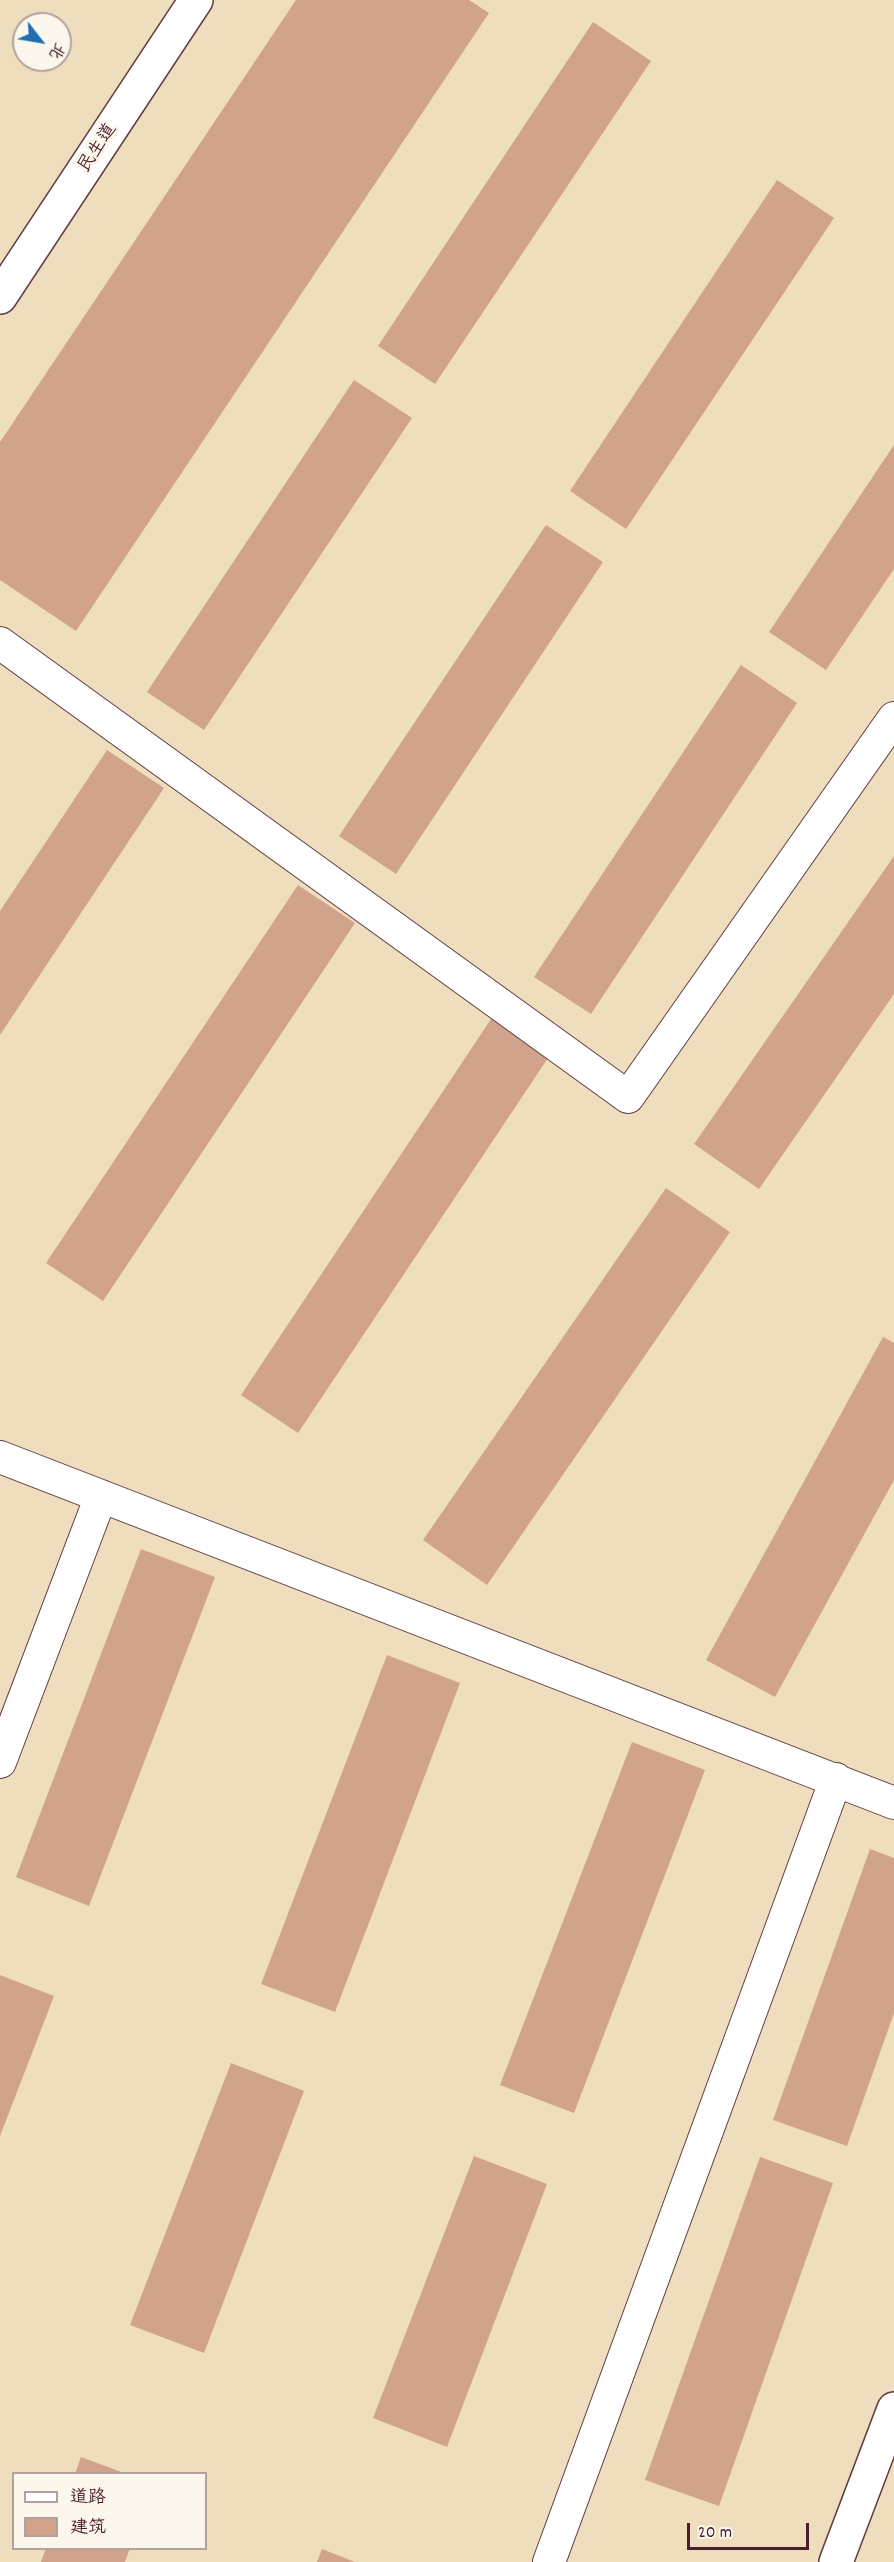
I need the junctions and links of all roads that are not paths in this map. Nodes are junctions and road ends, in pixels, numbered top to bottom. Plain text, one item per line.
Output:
1 (196, 0) edge
2 (0, 297) edge
3 (0, 643) edge
4 (894, 718) edge
5 (0, 1457) edge
6 (101, 1496) junction
7 (0, 1762) edge
8 (836, 1779) junction
9 (894, 1803) edge
10 (894, 2409) edge
11 (549, 2562) edge
12 (836, 2562) edge

1 - 2 street, 民生道
3 - 4 street
5 - 6 street
6 - 7 street
6 - 8 street
8 - 9 street
8 - 11 street
10 - 12 street

